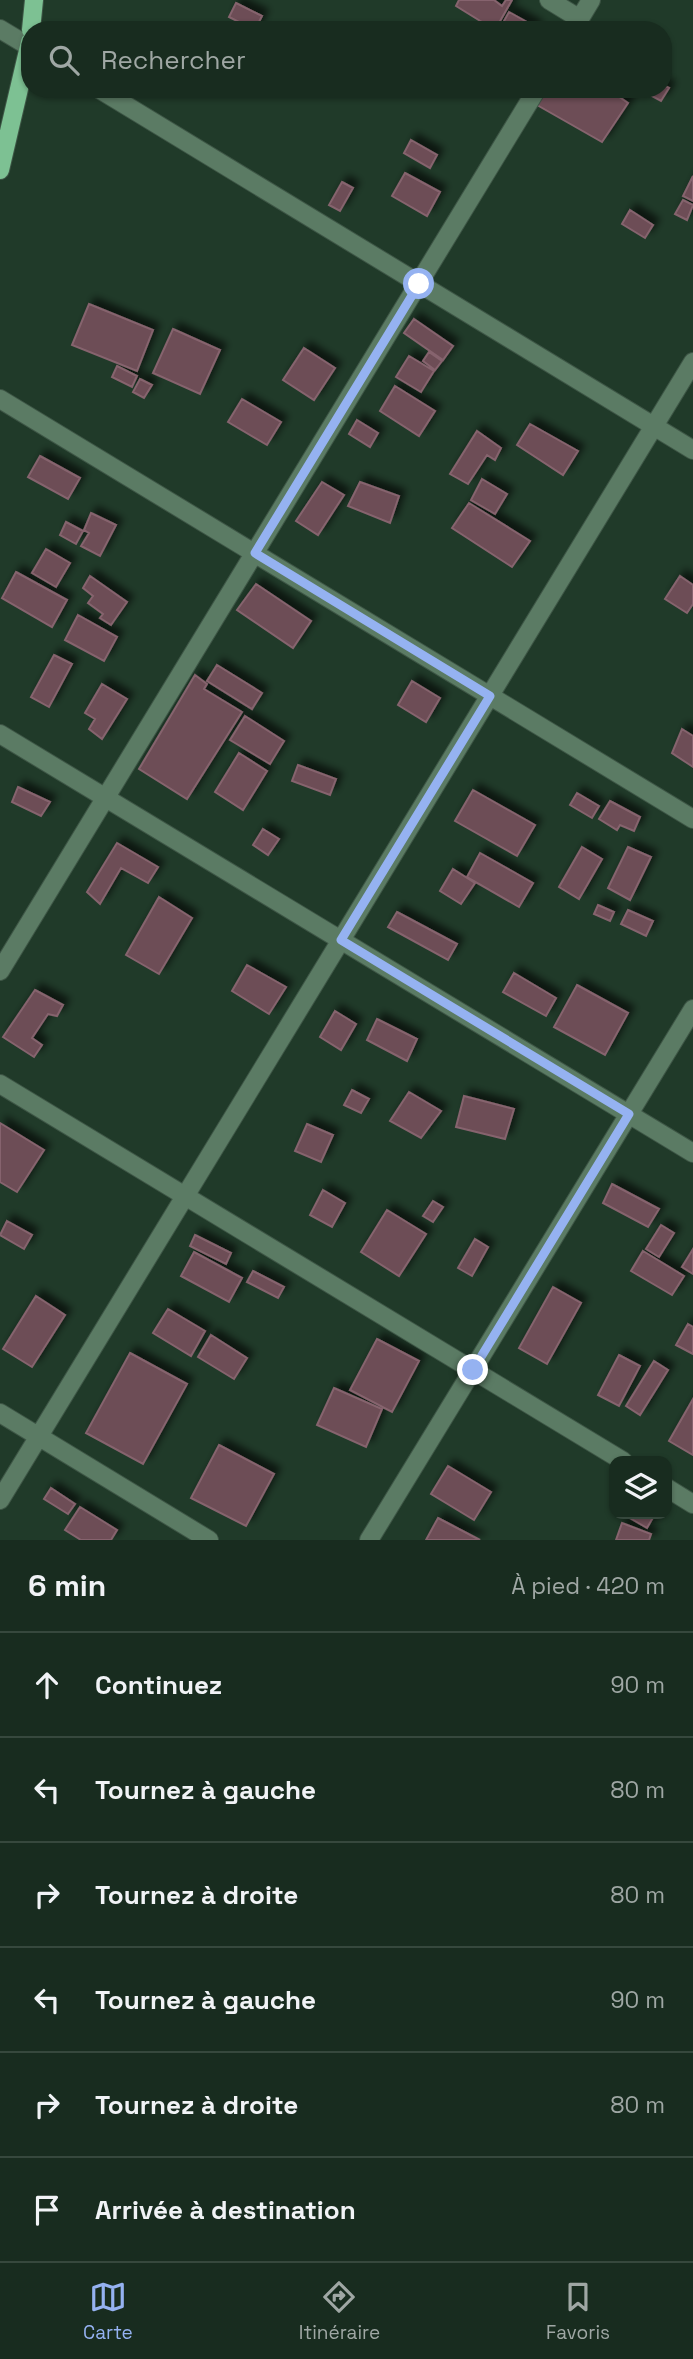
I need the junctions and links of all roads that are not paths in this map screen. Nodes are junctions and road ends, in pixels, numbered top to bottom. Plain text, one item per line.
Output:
1 (34, 0) edge
2 (550, 0) edge
3 (591, 0) edge
4 (32, 21) edge
5 (573, 21) edge
6 (578, 21) edge
7 (0, 29) edge
8 (21, 40) edge
9 (21, 82) edge
10 (114, 98) edge
11 (532, 98) edge
12 (0, 170) edge
13 (419, 284) junction
14 (693, 362) edge
15 (0, 399) edge
16 (654, 426) junction
17 (693, 450) edge
18 (255, 553) junction
19 (490, 696) junction
20 (0, 734) edge
21 (106, 797) junction
22 (693, 819) edge
23 (341, 940) junction
24 (0, 971) edge
25 (693, 1009) edge
26 (0, 1084) edge
27 (629, 1114) junction
28 (693, 1153) edge
29 (185, 1196) junction
30 (473, 1370) junction
31 (0, 1413) edge
32 (38, 1437) junction
33 (615, 1456) edge
34 (672, 1491) edge
35 (0, 1500) edge
36 (693, 1504) edge
37 (209, 1540) edge
38 (369, 1540) edge

1 - 4 main road
2 - 5 street
3 - 6 street
7 - 8 street
9 - 12 main road
10 - 13 street
11 - 13 street
13 - 16 street
13 - 18 street
14 - 16 street
15 - 18 street
16 - 17 street
16 - 19 street
18 - 19 street
18 - 21 street
19 - 22 street
19 - 23 street
20 - 21 street
21 - 23 street
21 - 24 street
23 - 27 street
23 - 29 street
25 - 27 street
26 - 29 street
27 - 28 street
27 - 30 street
29 - 30 street
29 - 32 street
30 - 33 street
30 - 38 street
31 - 32 street
32 - 35 street
32 - 37 street
34 - 36 street

